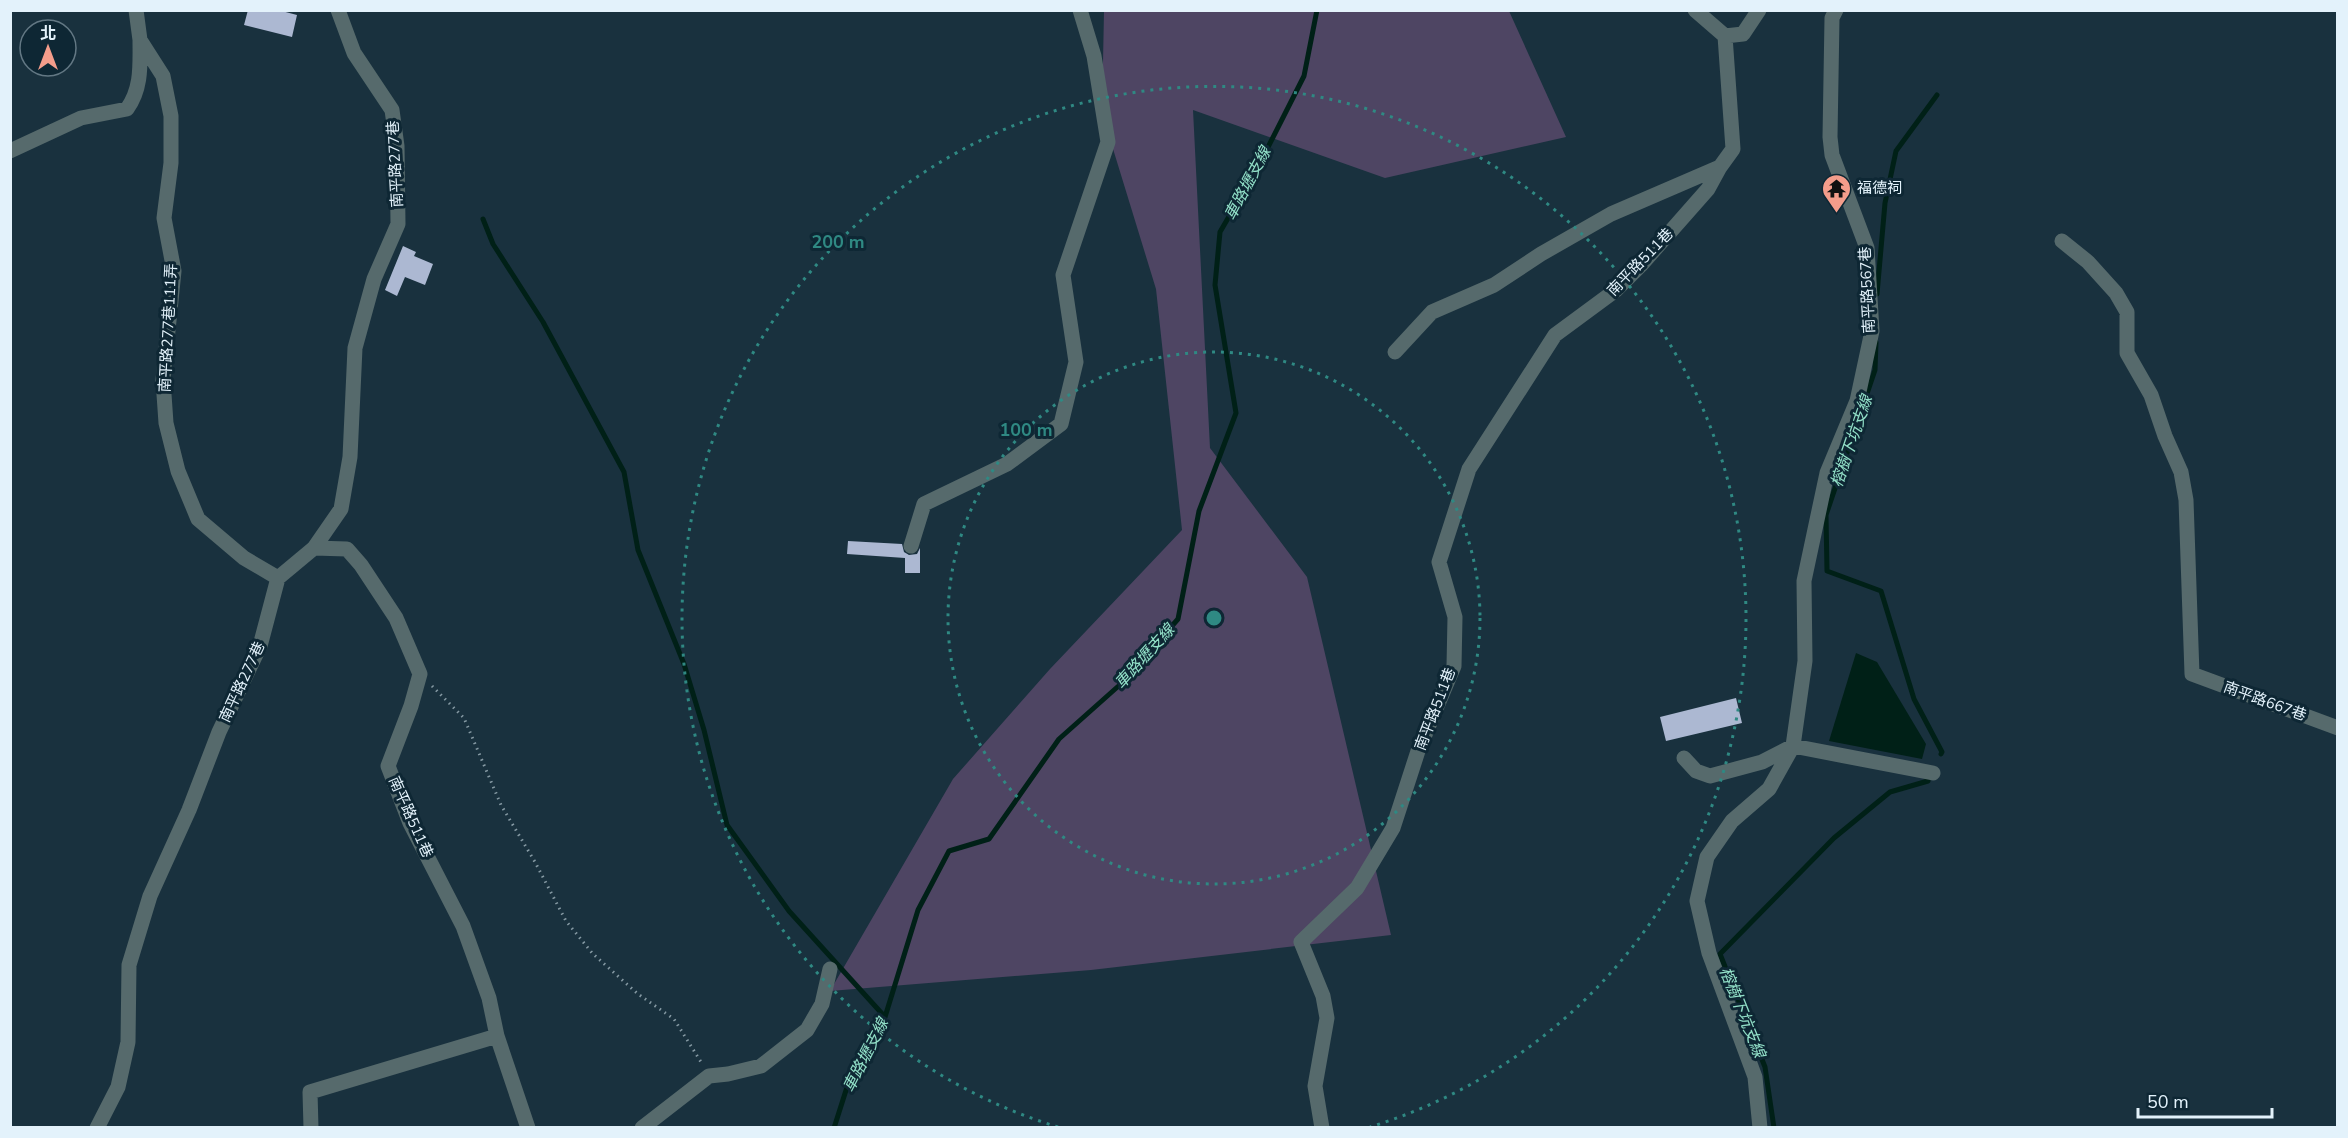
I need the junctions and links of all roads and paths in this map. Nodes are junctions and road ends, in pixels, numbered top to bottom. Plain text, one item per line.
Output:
1 (136, 10) edge
2 (338, 10) edge
3 (1080, 10) edge
4 (1695, 10) edge
5 (1759, 10) edge
6 (1836, 10) edge
7 (1725, 36) junction
8 (140, 40) junction
9 (10, 151) edge
10 (1720, 167) junction
11 (2062, 241) dead end
12 (1395, 352) dead end
13 (911, 546) dead end
14 (314, 548) junction
15 (279, 578) junction
16 (420, 675) junction
17 (2337, 728) edge
18 (1793, 746) junction
19 (1684, 758) dead end
20 (1933, 773) dead end
21 (830, 969) dead end
22 (497, 1036) junction
23 (709, 1076) junction
24 (97, 1128) edge
25 (311, 1128) edge
26 (528, 1128) edge
27 (642, 1128) edge
28 (1322, 1128) edge
29 (1760, 1128) edge

1 - 8 lane, 南平路277巷111弄
2 - 14 lane, 南平路277巷
3 - 13 lane
4 - 7 lane
5 - 7 lane
6 - 18 lane, 南平路567巷
7 - 10 lane
8 - 9 lane, 南平路277巷111弄
8 - 15 lane, 南平路277巷111弄
10 - 12 lane
10 - 28 lane, 南平路511巷
11 - 17 lane, 南平路667巷
14 - 15 lane, 南平路277巷
14 - 16 lane
15 - 24 lane, 南平路277巷
16 - 22 lane, 南平路511巷
16 - 23 path
18 - 19 lane
18 - 20 lane
18 - 29 lane, 南平路567巷
21 - 23 lane
22 - 25 lane
22 - 26 lane, 南平路511巷
23 - 27 lane

